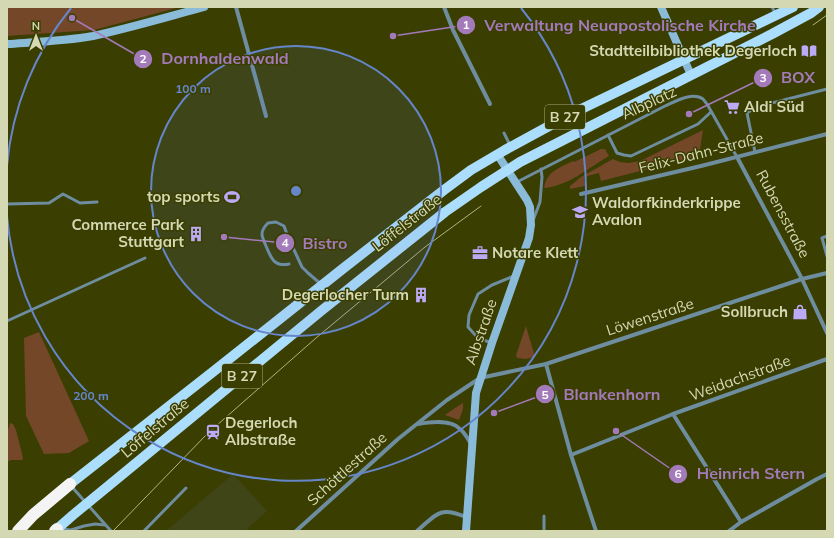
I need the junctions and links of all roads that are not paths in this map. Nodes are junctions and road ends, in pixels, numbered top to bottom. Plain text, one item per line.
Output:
1 (204, 7) edge
2 (236, 7) edge
3 (444, 7) edge
4 (661, 7) edge
5 (793, 7) edge
6 (819, 7) edge
7 (774, 11) edge
8 (7, 44) edge
9 (684, 59) junction
10 (692, 75) junction
11 (827, 89) edge
12 (490, 104) dead end
13 (711, 112) junction
14 (266, 116) dead end
15 (504, 133) dead end
16 (827, 134) edge
17 (608, 135) junction
18 (511, 146) junction
19 (755, 152) junction
20 (497, 154) junction
21 (737, 157) junction
22 (542, 169) junction
23 (508, 170) junction
24 (516, 183) junction
25 (581, 194) dead end
26 (97, 202) dead end
27 (7, 204) edge
28 (531, 226) junction
29 (827, 236) edge
30 (827, 256) edge
31 (145, 258) dead end
32 (289, 264) dead end
33 (827, 274) edge
34 (516, 275) junction
35 (802, 279) junction
36 (322, 285) junction
37 (334, 300) junction
38 (7, 321) edge
39 (827, 332) edge
40 (492, 343) junction
41 (827, 359) edge
42 (546, 364) junction
43 (480, 378) junction
44 (673, 414) junction
45 (416, 425) junction
46 (472, 446) junction
47 (571, 455) junction
48 (827, 474) edge
49 (70, 484) junction
50 (186, 488) dead end
51 (88, 504) junction
52 (544, 516) dead end
53 (467, 517) junction
54 (741, 522) junction
55 (105, 525) junction
56 (56, 530) edge
57 (18, 531) edge
58 (111, 531) edge
59 (144, 531) edge
60 (296, 531) edge
61 (417, 531) edge
62 (466, 531) edge
63 (544, 531) edge
64 (596, 531) edge
65 (729, 531) edge

1 - 8 street
2 - 14 street
3 - 12 street
4 - 9 street
5 - 7 main road, Löffelstraße / B 27
6 - 10 main road, Löffelstraße / B 27
7 - 9 main road, Löffelstraße / B 27
9 - 10 street
9 - 18 main road, Löffelstraße / B 27
10 - 23 main road, Löffelstraße / B 27
11 - 19 lane
13 - 17 lane, Albplatz
13 - 17 lane, Albplatz
13 - 21 lane, Rubensstraße
15 - 18 lane
16 - 19 street, Felix-Dahn-Straße
17 - 22 lane, Albplatz
18 - 20 main road, Löffelstraße / B 27
19 - 21 street, Felix-Dahn-Straße
20 - 23 street, Albstraße
20 - 36 main road, Löffelstraße / B 27
21 - 25 street, Felix-Dahn-Straße
21 - 35 street, Rubensstraße
22 - 24 lane, Albplatz
22 - 28 lane
23 - 24 street, Albstraße
23 - 37 main road, Löffelstraße / B 27
24 - 28 street, Albstraße
26 - 27 lane
28 - 34 street, Albstraße
29 - 30 lane
31 - 38 lane
32 - 36 lane
33 - 35 street, Löwenstraße
34 - 40 street, Albstraße
34 - 40 lane
35 - 39 street, Rubensstraße
35 - 42 street, Löwenstraße
36 - 37 lane
36 - 49 main road, Löffelstraße / B 27
37 - 51 main road, Löffelstraße / B 27
40 - 43 street, Albstraße
41 - 44 street, Weidachstraße
42 - 43 street, Löwenstraße
42 - 47 street
43 - 45 street, Schöttlestraße
43 - 46 street, Albstraße
44 - 47 street, Weidachstraße
44 - 54 street
45 - 46 street, Schöttlestraße
45 - 60 street, Schöttlestraße
46 - 53 street, Albstraße
47 - 64 street
48 - 54 street
49 - 51 lane
49 - 57 highway
50 - 59 lane
51 - 55 lane
51 - 56 main road, Löffelstraße / B 27
52 - 63 lane
53 - 61 street
53 - 62 street, Albstraße
54 - 65 street
55 - 56 lane
55 - 58 lane

